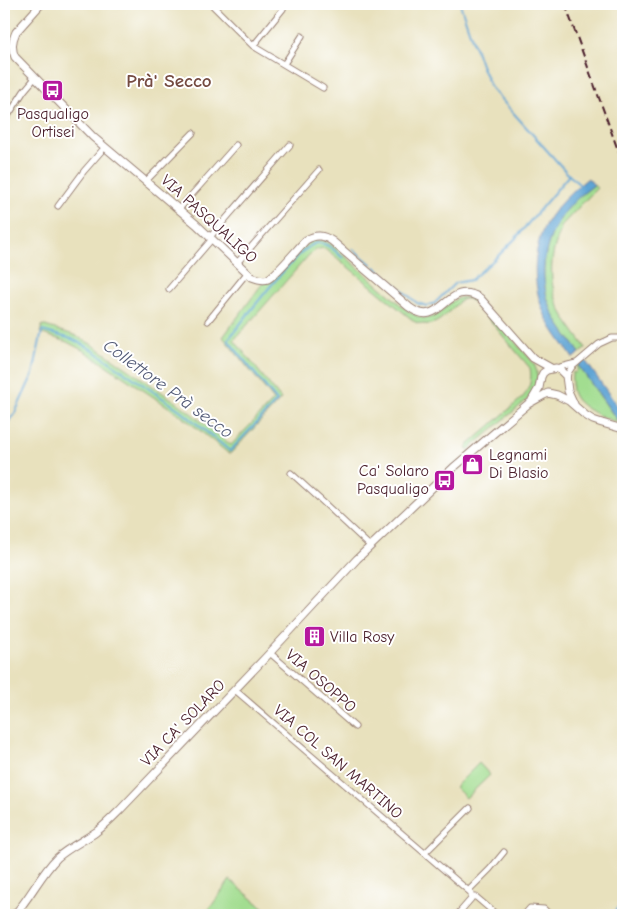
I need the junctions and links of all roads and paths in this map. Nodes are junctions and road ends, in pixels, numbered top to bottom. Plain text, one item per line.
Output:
1 (40, 4) edge
2 (210, 4) edge
3 (283, 9) dead end
4 (302, 36) dead end
5 (253, 46) junction
6 (284, 64) junction
7 (35, 78) junction
8 (323, 88) dead end
9 (4, 122) edge
10 (193, 133) dead end
11 (236, 145) dead end
12 (290, 145) dead end
13 (105, 147) junction
14 (319, 170) dead end
15 (146, 181) junction
16 (58, 206) dead end
17 (179, 210) junction
18 (211, 238) junction
19 (237, 263) junction
20 (247, 273) junction
21 (169, 289) dead end
22 (208, 321) dead end
23 (623, 338) edge
24 (534, 358) junction
25 (576, 363) junction
26 (554, 368) junction
27 (541, 380) junction
28 (567, 382) junction
29 (548, 393) junction
30 (557, 395) junction
31 (528, 404) junction
32 (576, 406) junction
33 (620, 428) edge
34 (291, 474) dead end
35 (370, 546) junction
36 (270, 653) junction
37 (235, 690) junction
38 (355, 727) dead end
39 (470, 808) dead end
40 (504, 852) dead end
41 (425, 853) junction
42 (468, 890) junction
43 (472, 897) junction
44 (14, 915) edge
45 (457, 915) edge
46 (497, 915) edge
47 (524, 915) edge
48 (550, 915) edge

1 - 7 street, VIA PASQUALIGO
2 - 5 street
3 - 5 street
4 - 6 street
5 - 6 street
6 - 8 street
7 - 9 street
7 - 13 street, VIA PASQUALIGO
10 - 15 street, VIA PASQUALIGO
11 - 17 street
12 - 18 street
13 - 15 street, VIA PASQUALIGO
13 - 16 street
14 - 19 street
15 - 17 street, VIA PASQUALIGO
17 - 18 street, VIA PASQUALIGO
18 - 19 street, VIA PASQUALIGO
18 - 21 street
19 - 20 street, VIA PASQUALIGO
20 - 22 street
20 - 24 street, VIA PASQUALIGO
23 - 25 street, VIA CA' SOLARO
24 - 26 street, VIA PASQUALIGO
24 - 27 street, VIA PASQUALIGO
25 - 26 street, VIA CA' SOLARO
25 - 28 street, VIA CA' SOLARO
26 - 27 street, VIA CA' SOLARO
26 - 28 street
27 - 29 street
27 - 31 street, VIA CA' SOLARO
28 - 30 street, VIA CA' SOLARO
28 - 32 street
29 - 30 street
29 - 31 street, VIA CA' SOLARO
30 - 32 street
31 - 35 street, VIA CA' SOLARO
32 - 33 street
34 - 35 street
35 - 36 street, VIA CA' SOLARO
36 - 37 street, VIA CA' SOLARO
36 - 38 street, VIA OSOPPO
37 - 41 street, VIA COL SAN MARTINO
37 - 44 street, VIA CA' SOLARO
39 - 41 street
40 - 42 street
41 - 42 street, VIA COL SAN MARTINO
42 - 43 street, VIA COL SAN MARTINO
43 - 45 street
43 - 46 street
47 - 48 street

